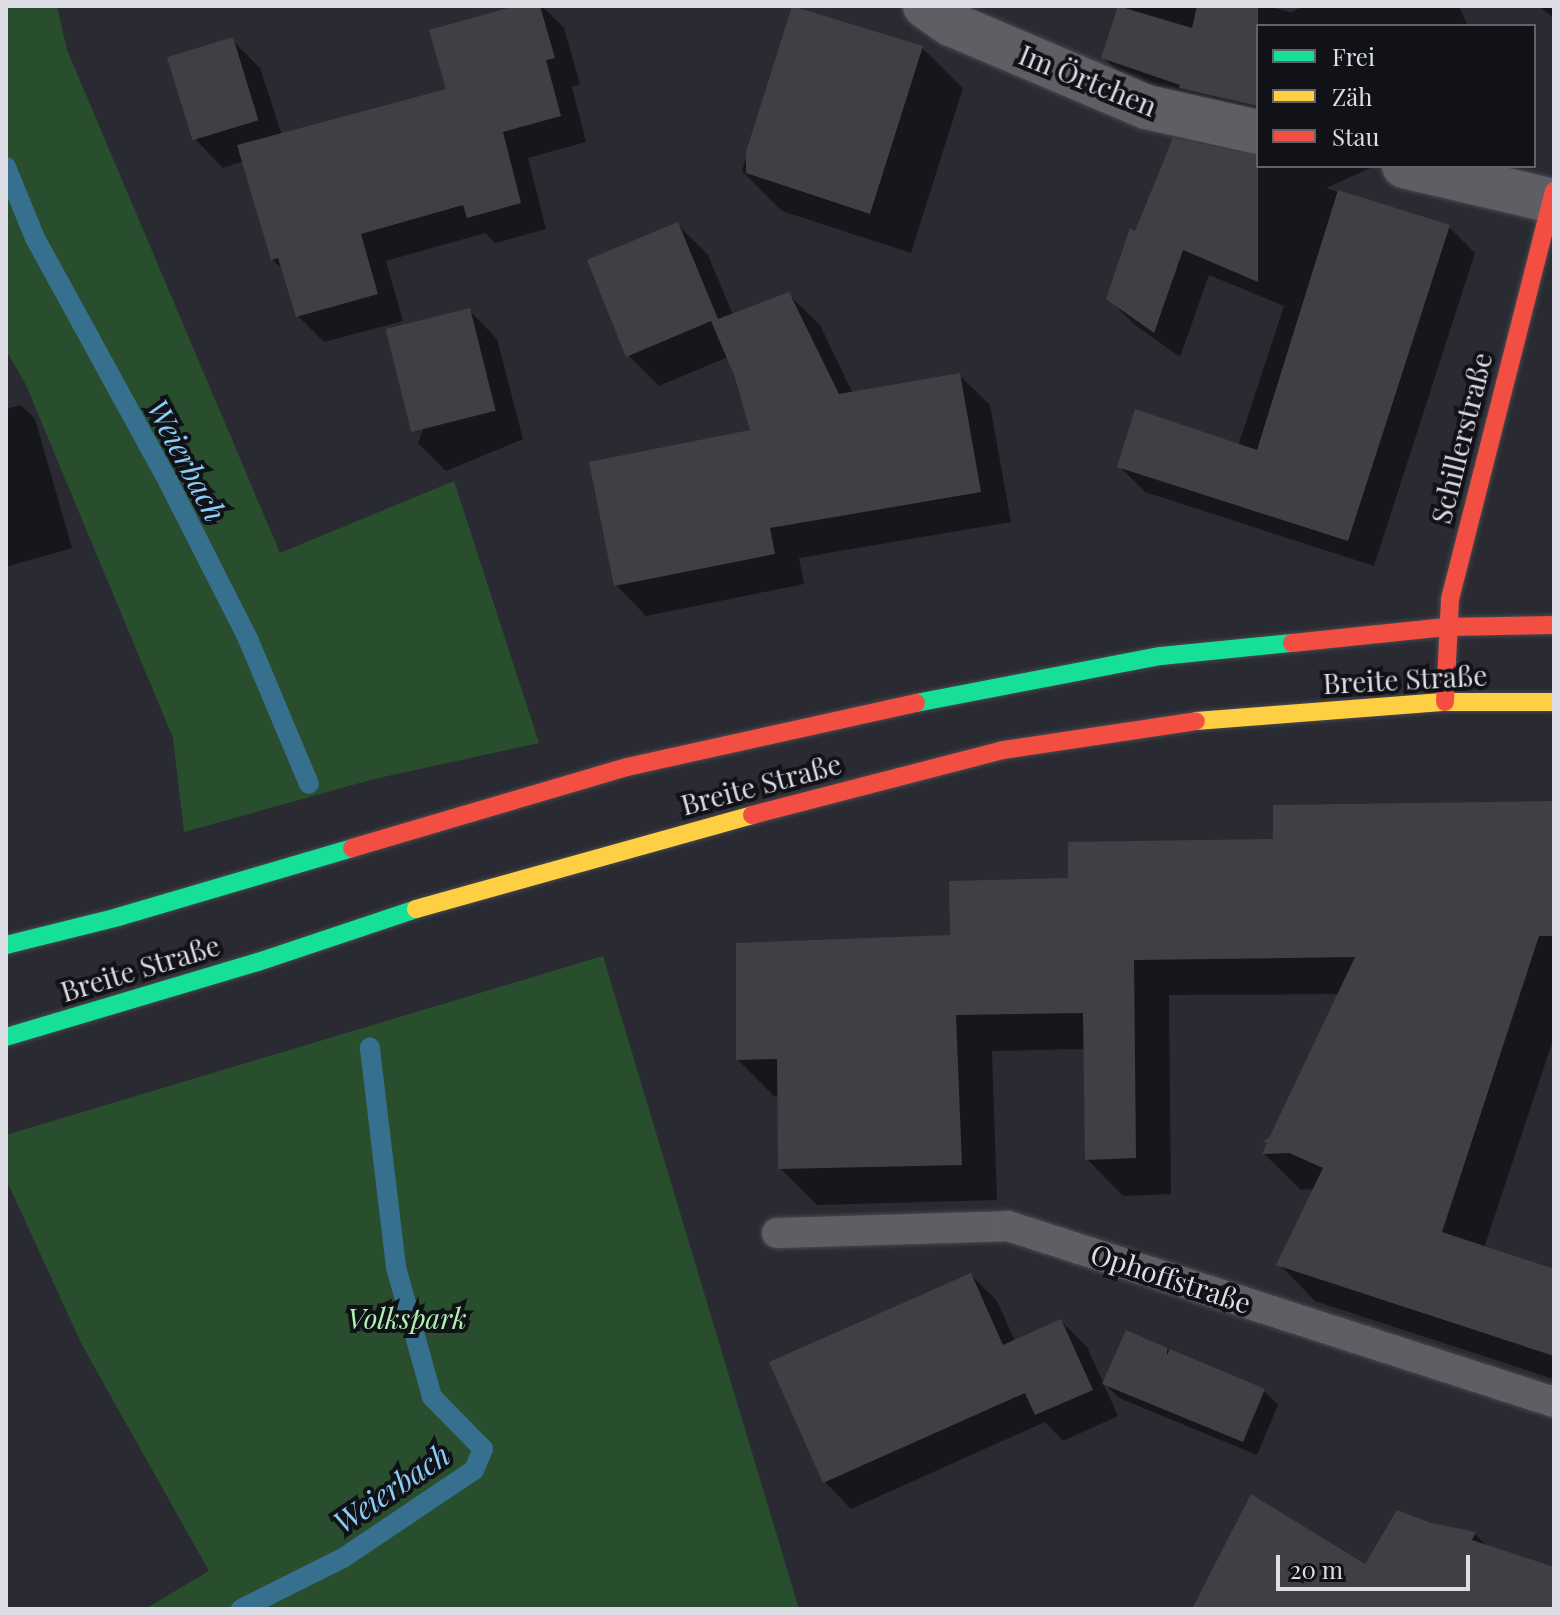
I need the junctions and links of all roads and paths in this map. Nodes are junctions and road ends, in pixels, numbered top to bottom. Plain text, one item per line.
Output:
1 (925, 6) edge
2 (1256, 132) edge
3 (1414, 168) edge
4 (1551, 195) edge
5 (1554, 625) edge
6 (1446, 627) junction
7 (1445, 702) junction
8 (1554, 702) edge
9 (6, 945) edge
10 (6, 1037) edge
11 (777, 1233) dead end
12 (1554, 1402) edge

1 - 2 street, Im Örtchen
3 - 4 street
4 - 6 main road, Schillerstraße
5 - 6 main road, Breite Straße
6 - 7 main road, Schillerstraße
6 - 9 main road, Breite Straße
7 - 8 main road, Breite Straße
7 - 10 main road, Breite Straße
11 - 12 lane, Ophoffstraße

